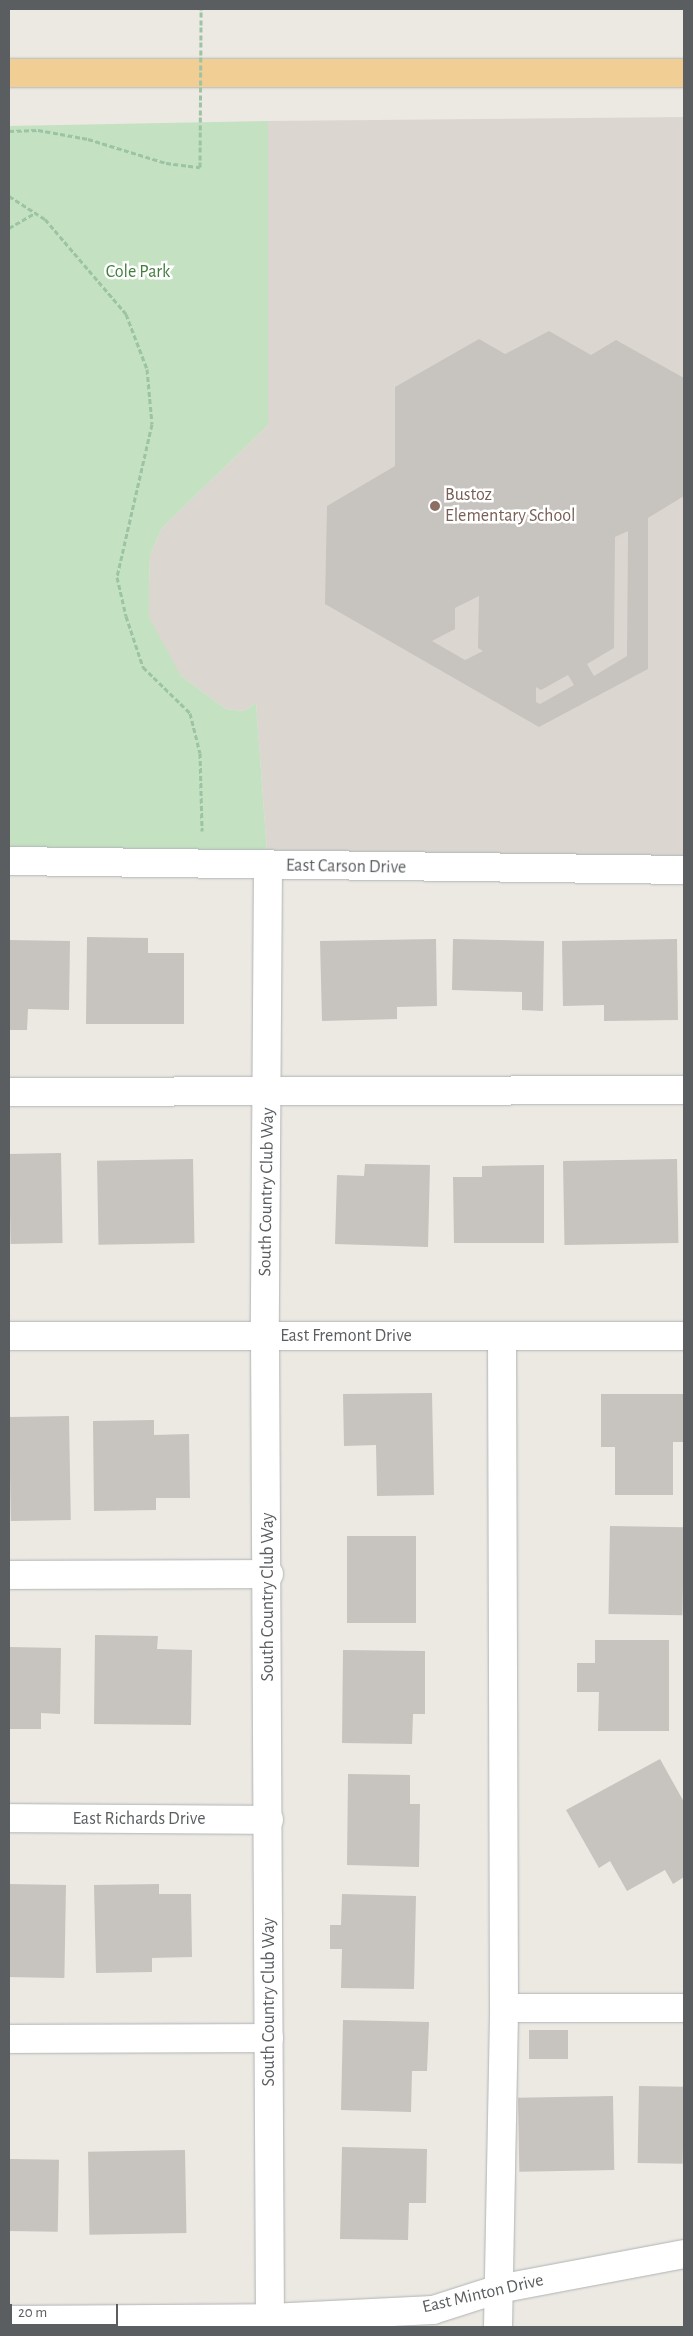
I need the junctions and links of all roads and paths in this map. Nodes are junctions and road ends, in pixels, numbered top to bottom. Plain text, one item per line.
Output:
1 (201, 9) edge
2 (9, 73) edge
3 (684, 73) edge
4 (9, 131) edge
5 (9, 196) edge
6 (35, 213) junction
7 (9, 228) edge
8 (9, 861) edge
9 (202, 862) junction
10 (268, 866) junction
11 (684, 870) edge
12 (684, 1090) edge
13 (9, 1092) edge
14 (269, 1092) junction
15 (9, 1336) edge
16 (265, 1336) junction
17 (502, 1336) junction
18 (684, 1336) edge
19 (9, 1574) edge
20 (269, 1574) junction
21 (9, 1818) edge
22 (269, 1820) junction
23 (504, 2008) junction
24 (684, 2008) edge
25 (269, 2038) junction
26 (9, 2039) edge
27 (684, 2254) edge
28 (499, 2290) junction
29 (9, 2320) edge
30 (270, 2323) edge
31 (498, 2327) edge

1 - 4 path, bridge
2 - 3 highway
5 - 6 path
6 - 7 path
6 - 9 path
8 - 9 street, East Carson Drive
9 - 10 street, East Carson Drive
10 - 11 street, East Carson Drive
10 - 14 street, South Country Club Way
12 - 14 street
13 - 14 street
14 - 16 street, South Country Club Way
15 - 16 street, East Fremont Drive
16 - 17 street, East Fremont Drive
16 - 20 street, South Country Club Way
17 - 18 street, East Fremont Drive
17 - 23 street
19 - 20 street
20 - 22 street, South Country Club Way
21 - 22 street, East Richards Drive
22 - 25 street, South Country Club Way
23 - 24 street
23 - 28 street
25 - 26 street
25 - 30 street, South Country Club Way
27 - 28 street, East Minton Drive
28 - 30 street, East Minton Drive
28 - 31 street
29 - 30 street, East Minton Drive

